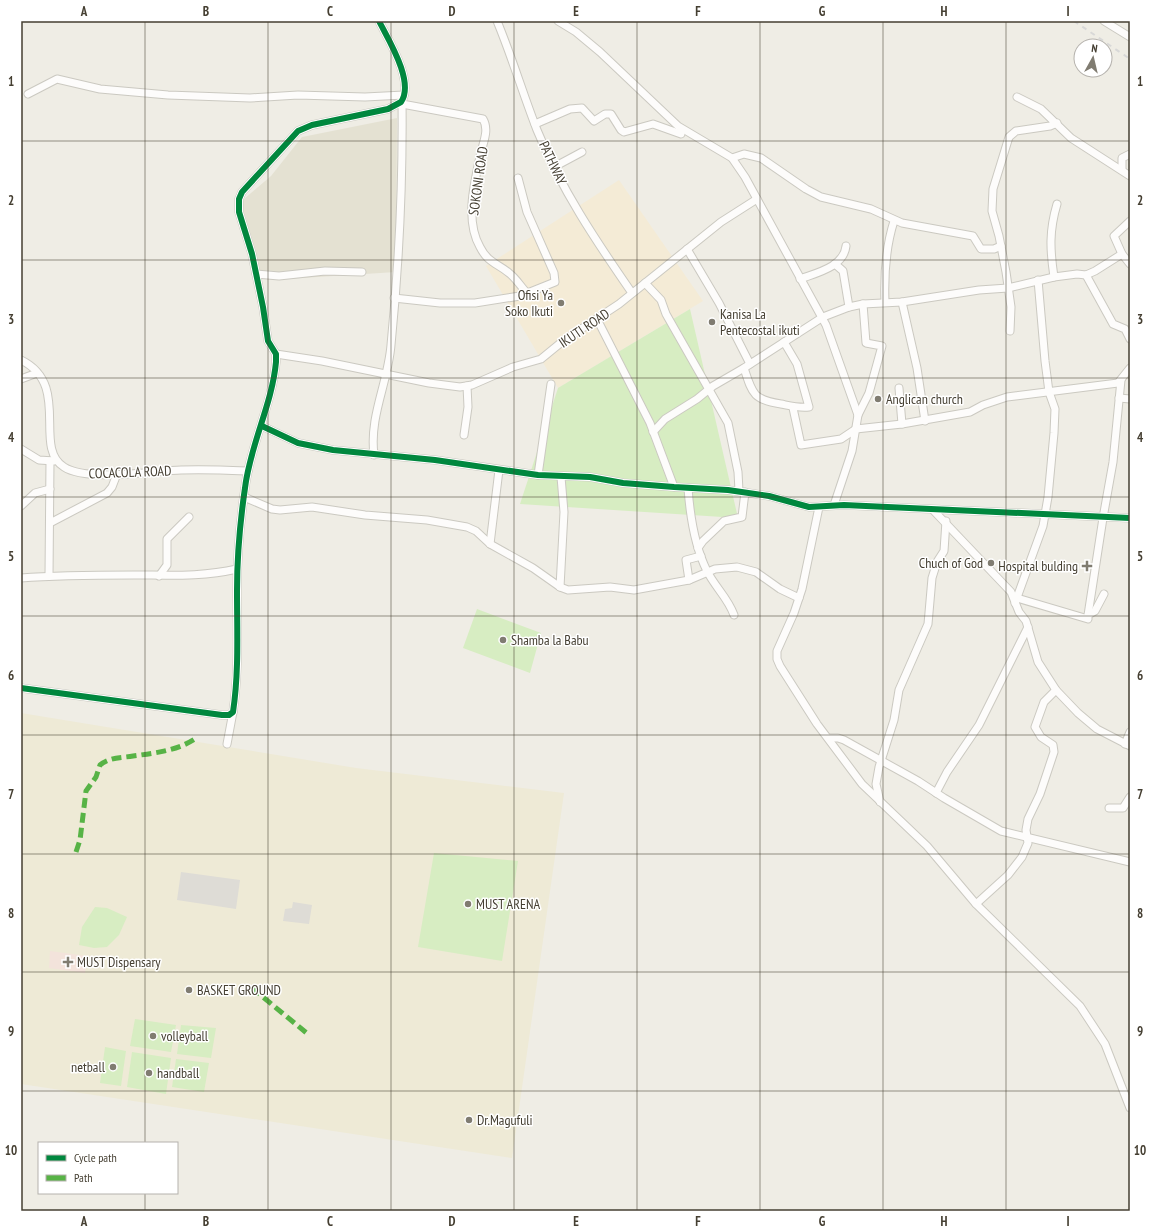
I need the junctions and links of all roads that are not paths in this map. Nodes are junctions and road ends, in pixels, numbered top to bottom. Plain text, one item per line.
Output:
1 (379, 21) edge
2 (497, 21) edge
3 (558, 21) edge
4 (1104, 21) edge
5 (1130, 36) edge
6 (28, 94) dead end
7 (1017, 97) dead end
8 (403, 100) junction
9 (1057, 123) junction
10 (535, 124) junction
11 (681, 134) dead end
12 (582, 152) dead end
13 (1130, 154) edge
14 (732, 158) junction
15 (554, 167) junction
16 (1122, 170) junction
17 (1130, 176) edge
18 (518, 178) dead end
19 (757, 199) junction
20 (1057, 204) dead end
21 (894, 220) junction
22 (1130, 221) edge
23 (846, 246) dead end
24 (1001, 246) junction
25 (687, 249) junction
26 (1122, 254) junction
27 (835, 264) junction
28 (1130, 264) edge
29 (362, 272) dead end
30 (256, 274) junction
31 (1086, 275) junction
32 (1054, 277) junction
33 (800, 279) junction
34 (1038, 280) junction
35 (645, 283) junction
36 (1008, 288) junction
37 (527, 293) junction
38 (632, 293) junction
39 (394, 298) junction
40 (885, 302) junction
41 (902, 302) junction
42 (863, 304) junction
43 (849, 307) junction
44 (822, 317) junction
45 (597, 319) junction
46 (1010, 331) dead end
47 (1130, 338) edge
48 (784, 342) junction
49 (276, 354) junction
50 (21, 360) edge
51 (747, 366) junction
52 (1130, 368) edge
53 (37, 373) junction
54 (385, 376) junction
55 (21, 379) edge
56 (1121, 380) junction
57 (551, 384) dead end
58 (467, 386) junction
59 (899, 388) dead end
60 (708, 391) junction
61 (1049, 392) junction
62 (1119, 398) junction
63 (1130, 399) edge
64 (794, 408) junction
65 (858, 415) junction
66 (925, 421) junction
67 (902, 424) junction
68 (262, 426) junction
69 (856, 429) junction
70 (653, 432) junction
71 (464, 435) dead end
72 (21, 450) edge
73 (374, 455) junction
74 (54, 461) junction
75 (499, 470) junction
76 (248, 471) junction
77 (117, 474) junction
78 (538, 475) junction
79 (561, 477) junction
80 (674, 487) junction
81 (688, 488) junction
82 (50, 489) junction
83 (742, 492) junction
84 (244, 497) junction
85 (834, 505) junction
86 (21, 506) edge
87 (819, 507) junction
88 (934, 511) junction
89 (949, 511) junction
90 (1045, 515) junction
91 (189, 517) dead end
92 (1103, 518) junction
93 (1130, 518) edge
94 (50, 522) junction
95 (946, 523) junction
96 (490, 544) junction
97 (698, 548) junction
98 (701, 556) junction
99 (237, 569) junction
100 (707, 571) junction
101 (48, 576) junction
102 (159, 576) junction
103 (21, 578) edge
104 (689, 580) junction
105 (560, 587) junction
106 (1104, 594) dead end
107 (799, 598) junction
108 (1016, 600) junction
109 (734, 615) dead end
110 (1088, 615) junction
111 (1028, 627) junction
112 (21, 688) edge
113 (1056, 690) junction
114 (233, 712) junction
115 (1130, 732) edge
116 (829, 738) junction
117 (227, 744) dead end
118 (1128, 745) edge
119 (881, 761) junction
120 (936, 793) junction
121 (1130, 797) edge
122 (881, 804) junction
123 (1109, 808) dead end
124 (1028, 838) junction
125 (1130, 862) edge
126 (976, 904) junction
127 (1130, 1108) edge

1 - 8 street
2 - 10 street, PATHWAY
3 - 14 street
4 - 5 street
6 - 8 street
7 - 9 street
8 - 30 street
8 - 37 street, SOKONI ROAD
8 - 39 street
9 - 16 street
9 - 24 street
10 - 11 street
10 - 15 street, PATHWAY
12 - 15 street
13 - 16 street
14 - 19 street
14 - 21 street
15 - 38 street, PATHWAY
16 - 17 street
18 - 37 street
19 - 25 street, IKUTI ROAD
19 - 33 street
20 - 32 street
21 - 24 street
21 - 40 street
22 - 26 street
23 - 27 street
24 - 36 street
25 - 35 street, IKUTI ROAD
25 - 51 street
26 - 28 street
26 - 31 street
27 - 33 street
27 - 43 street
29 - 30 street
30 - 49 street
31 - 32 street
31 - 47 street
32 - 34 street
33 - 44 street
34 - 36 street
34 - 61 street
35 - 38 street, IKUTI ROAD
35 - 60 street
36 - 41 street
36 - 46 street
37 - 39 street
38 - 45 street, IKUTI ROAD
39 - 54 street
40 - 41 street
40 - 42 street
41 - 66 street
42 - 43 street
42 - 65 street
43 - 44 street
44 - 48 street
44 - 65 street
45 - 58 street, IKUTI ROAD
45 - 70 street
48 - 51 street
48 - 64 street
49 - 54 street, IKUTI ROAD
49 - 68 street
50 - 53 street
51 - 60 street
51 - 64 street
52 - 56 street
53 - 55 street
53 - 74 street
54 - 58 street, IKUTI ROAD
54 - 73 street
56 - 61 street
56 - 62 street
57 - 78 street
58 - 71 street
59 - 67 street
60 - 70 street
60 - 83 street
61 - 66 street
61 - 90 street
62 - 63 street
62 - 92 street
64 - 69 street
65 - 69 street
66 - 67 street
67 - 69 street
68 - 73 street
68 - 76 street
69 - 85 street
70 - 80 street
72 - 74 street, COCACOLA ROAD
73 - 75 street
74 - 77 street, COCACOLA ROAD
74 - 82 street
75 - 78 street
75 - 96 street
76 - 77 street, COCACOLA ROAD
76 - 84 street
77 - 94 street
78 - 79 street
79 - 80 street
79 - 105 street
80 - 81 street
81 - 83 street
81 - 97 street
82 - 86 street
82 - 94 street
83 - 87 street
83 - 97 street
84 - 96 street
84 - 99 street
85 - 87 street
85 - 88 street
87 - 107 street
88 - 89 street
88 - 95 street
89 - 90 street
89 - 95 street
90 - 92 street
90 - 108 street
91 - 102 street
92 - 93 street
92 - 110 street
94 - 101 street
95 - 108 street
95 - 119 street
96 - 105 street
97 - 98 street
98 - 100 street
98 - 104 street
99 - 102 street
99 - 114 street
100 - 104 street
100 - 107 street
100 - 109 street
101 - 102 street
101 - 103 street
104 - 105 street
106 - 110 street
107 - 116 street
108 - 110 street
108 - 111 street
111 - 113 street
111 - 120 street
112 - 114 street
113 - 118 street
113 - 124 street
114 - 117 street
115 - 118 street
116 - 119 street
116 - 122 street
119 - 120 street
119 - 122 street
120 - 124 street
121 - 123 street
122 - 126 street
124 - 125 street
124 - 126 street
126 - 127 street

